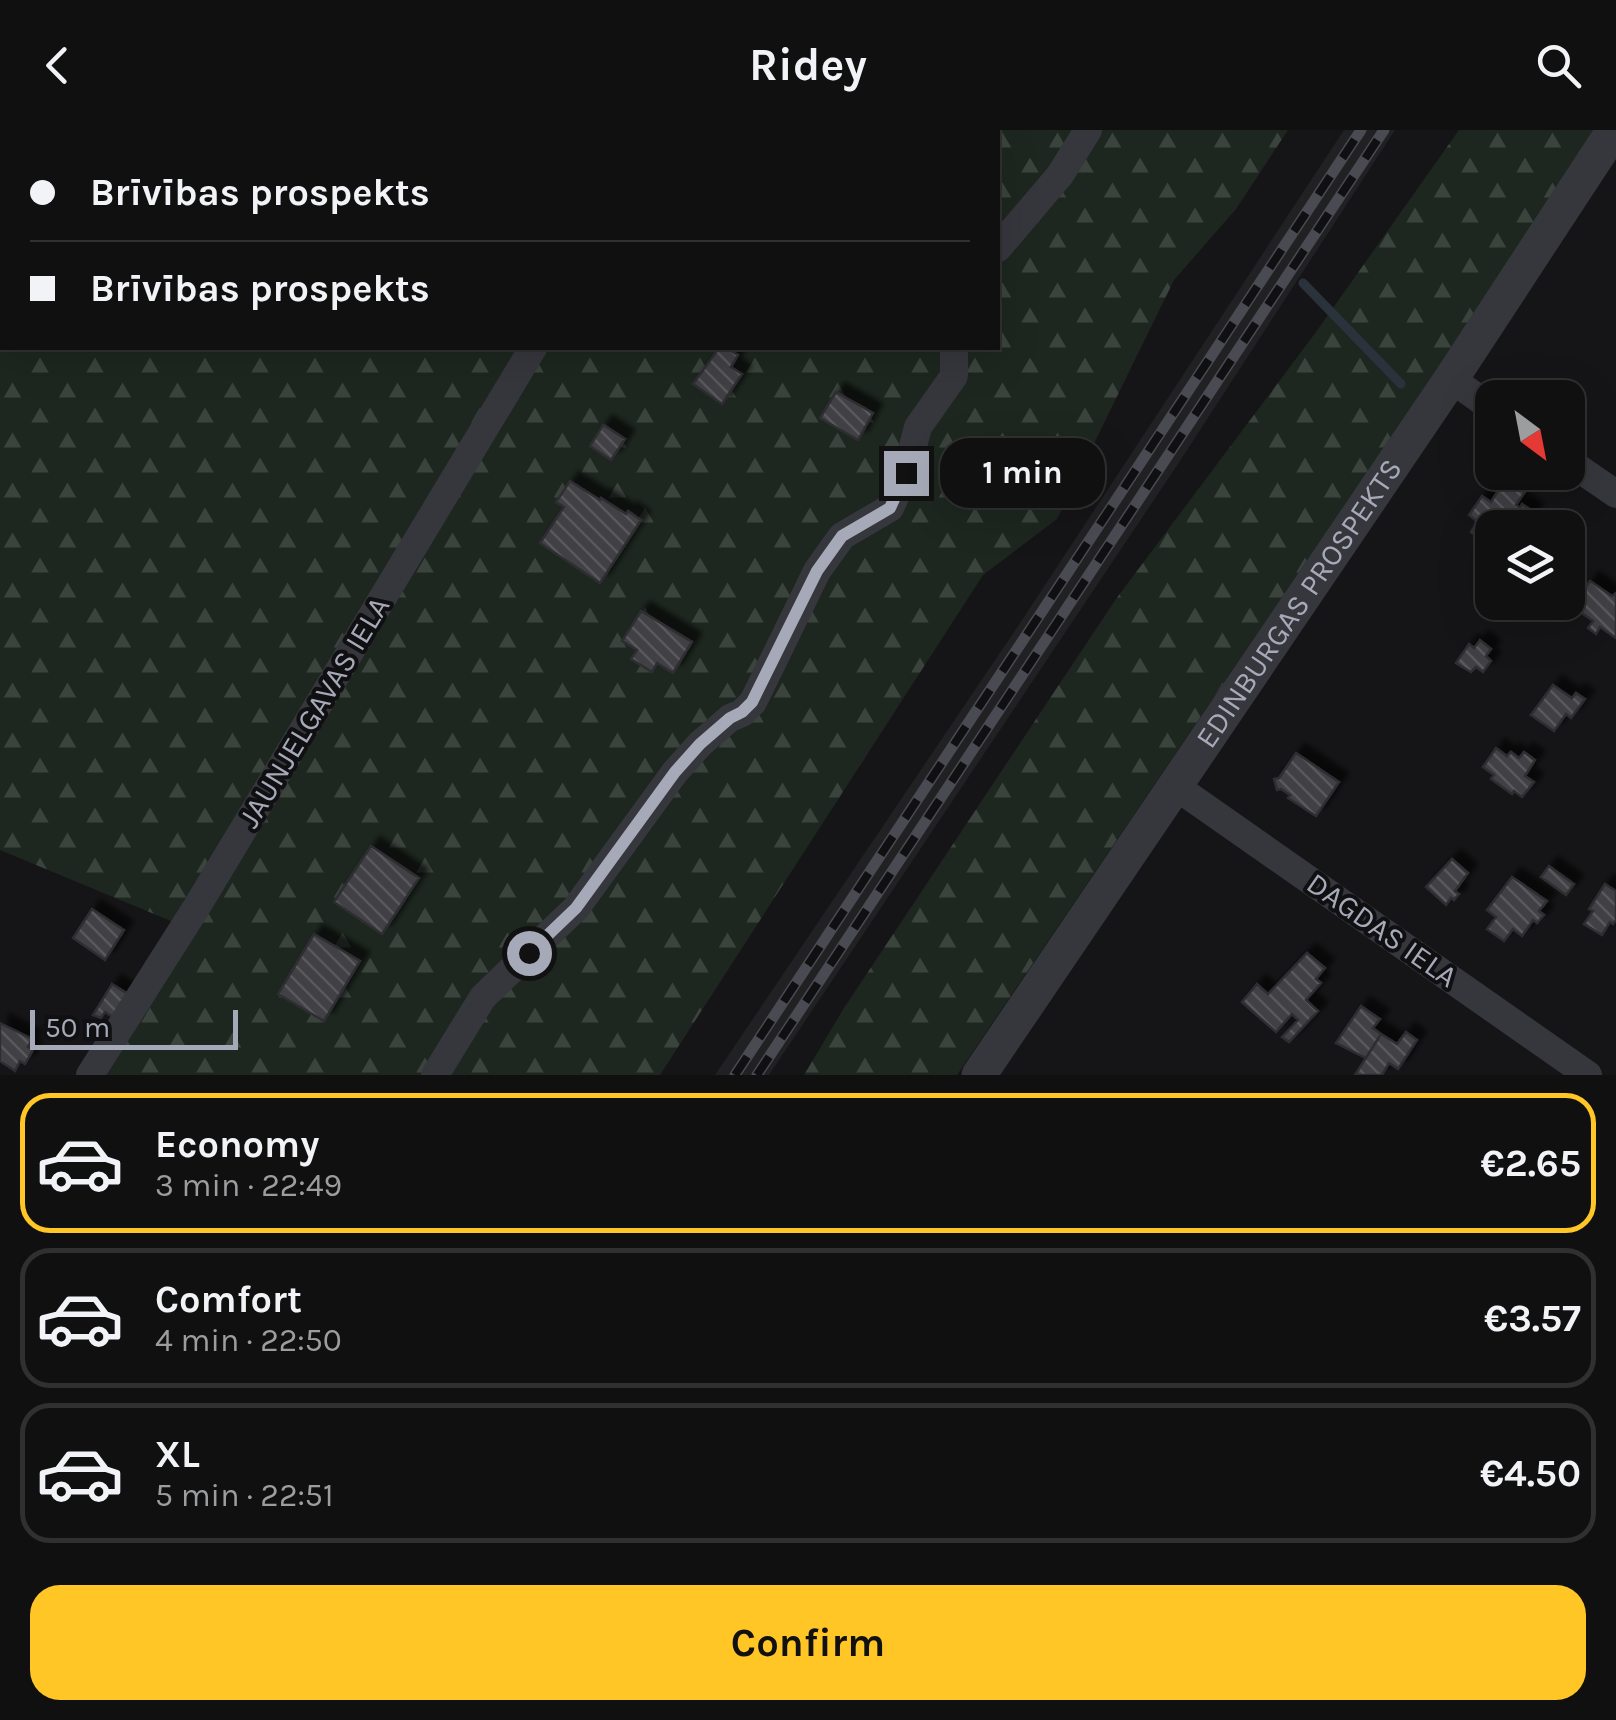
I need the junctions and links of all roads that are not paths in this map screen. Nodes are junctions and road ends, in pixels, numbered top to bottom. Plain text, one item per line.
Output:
1 (1088, 130) edge
2 (1614, 130) edge
3 (1000, 246) edge
4 (532, 350) edge
5 (954, 350) edge
6 (1451, 379) junction
7 (1475, 396) edge
8 (1585, 472) edge
9 (1616, 494) edge
10 (1176, 786) junction
11 (90, 1075) edge
12 (434, 1075) edge
13 (979, 1075) edge
14 (1588, 1075) edge

1 - 3 street
2 - 6 street, EDINBURGAS PROSPEKTS
4 - 11 street, JAUNJELGAVAS IELA
5 - 12 street
6 - 7 street
6 - 10 street, EDINBURGAS PROSPEKTS
8 - 9 street
10 - 13 street, EDINBURGAS PROSPEKTS
10 - 14 street, DAGDAS IELA

